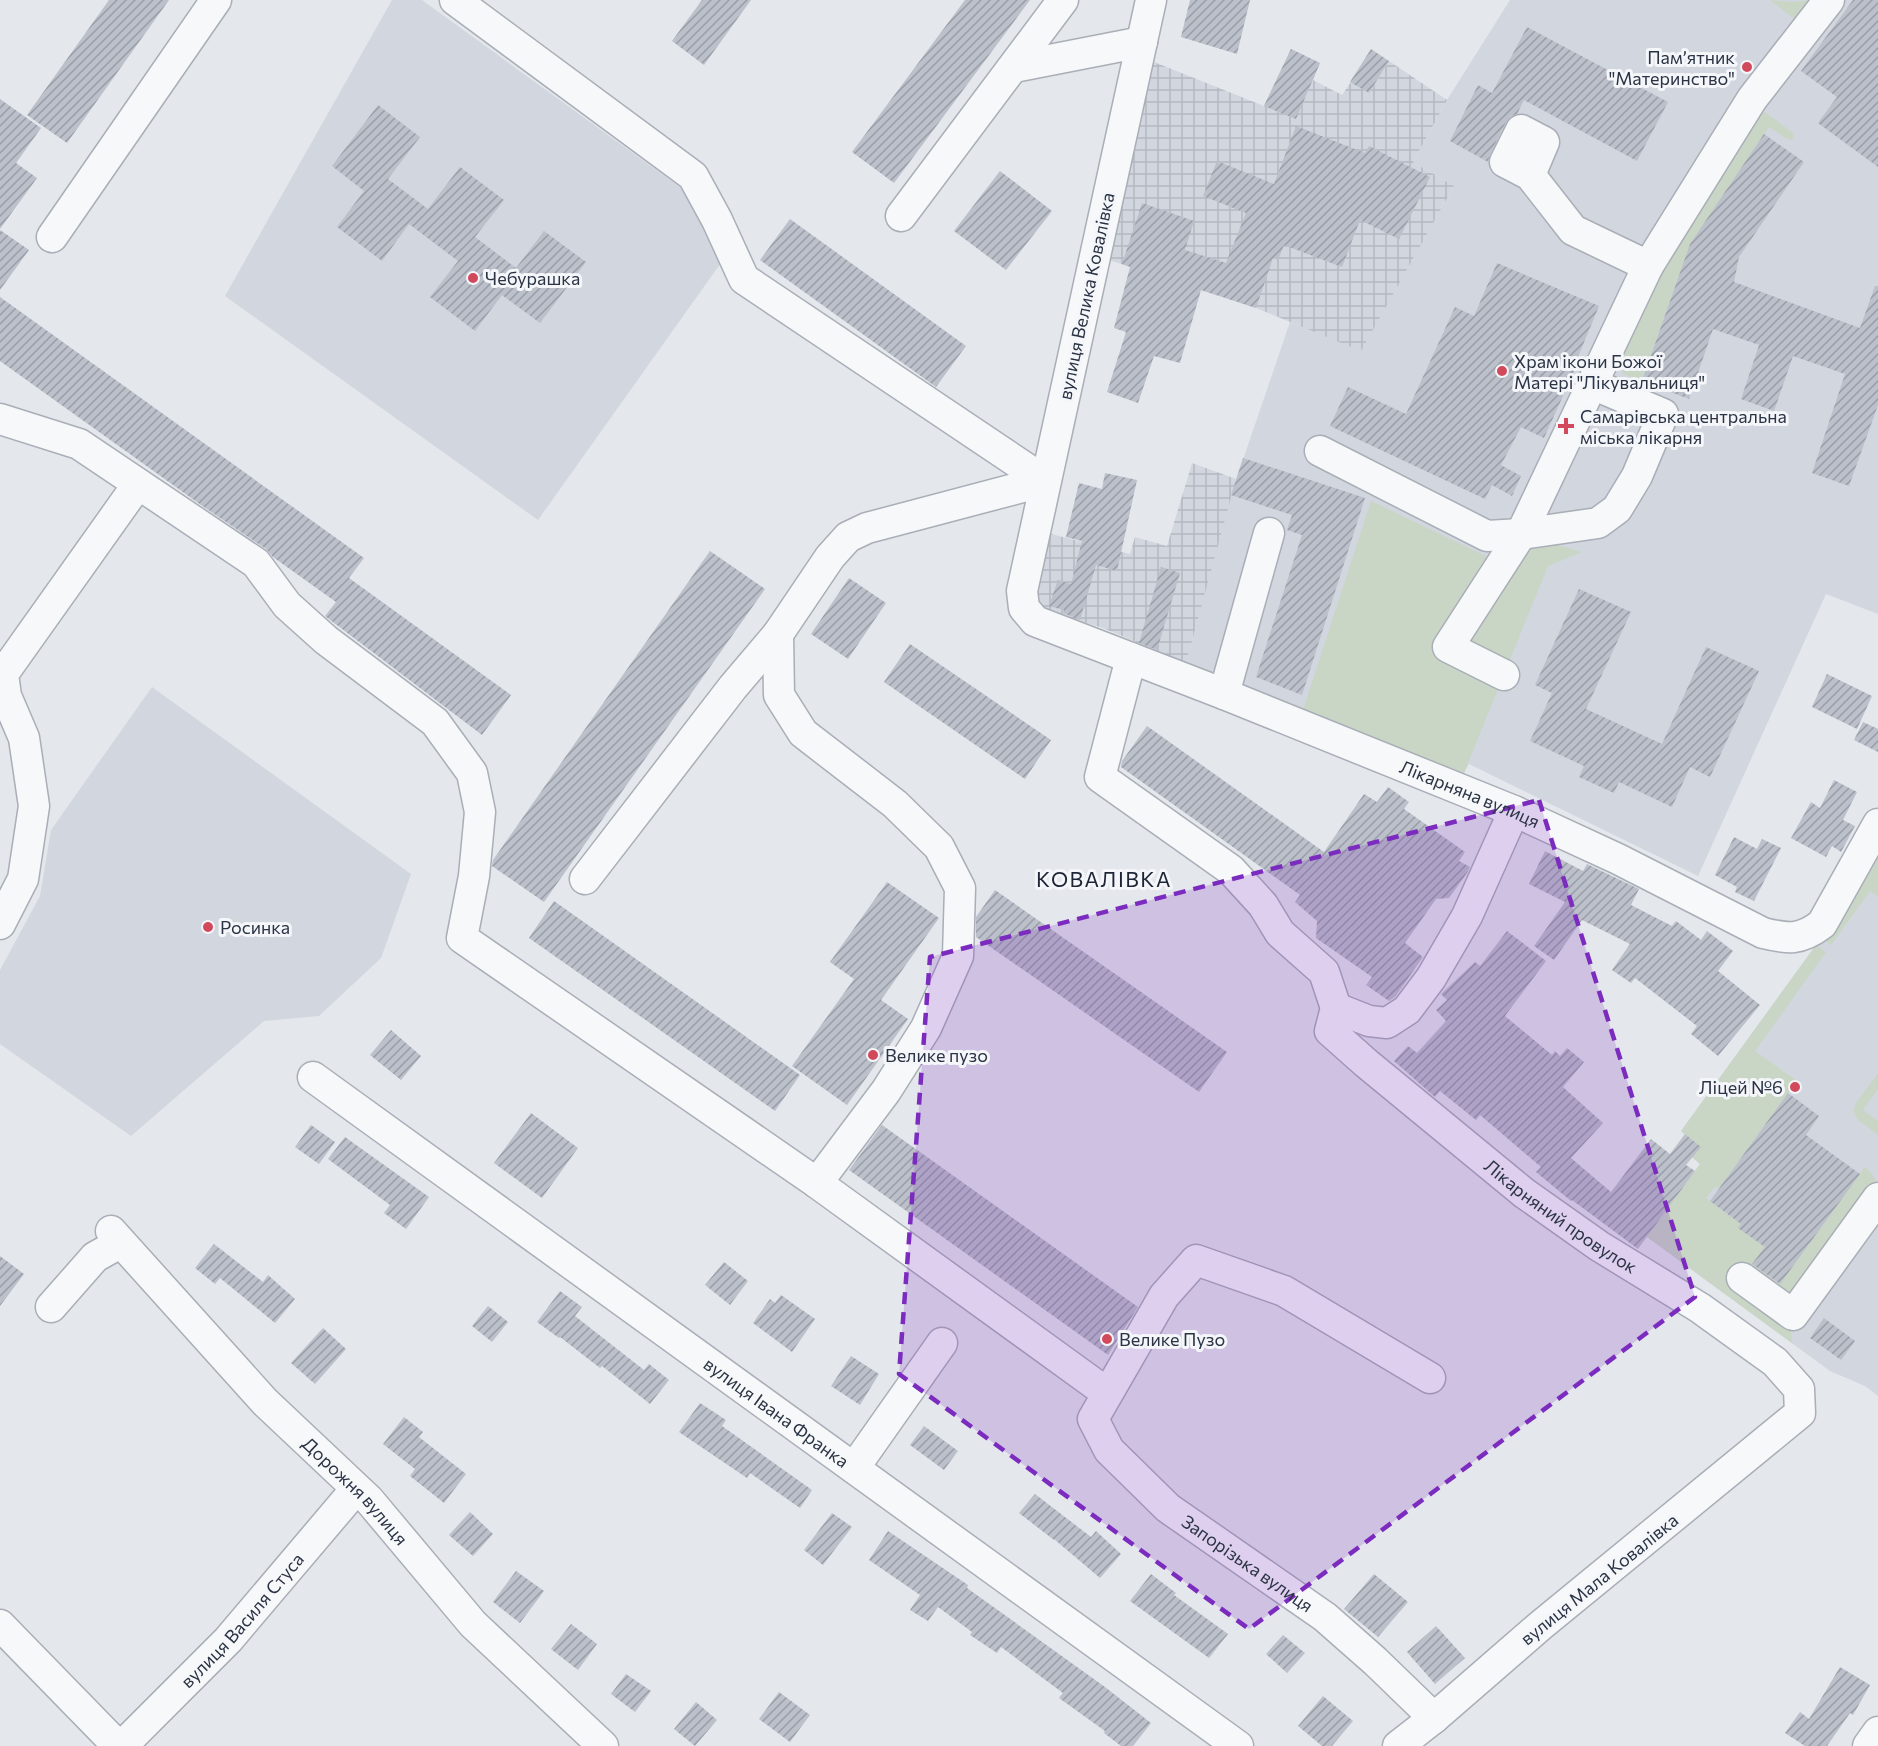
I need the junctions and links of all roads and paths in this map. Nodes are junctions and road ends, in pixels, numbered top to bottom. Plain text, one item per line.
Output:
1 (216, 0) edge
2 (455, 0) edge
3 (1064, 0) edge
4 (1151, 0) edge
5 (1829, 0) edge
6 (1142, 42) junction
7 (1014, 66) junction
8 (1530, 175) dead end
9 (901, 216) dead end
10 (52, 237) dead end
11 (1647, 266) junction
12 (1592, 384) junction
13 (0, 419) edge
14 (1320, 451) dead end
15 (1045, 481) junction
16 (138, 484) junction
17 (1269, 533) dead end
18 (1521, 534) junction
19 (1022, 591) joint
20 (778, 634) junction
21 (1131, 658) junction
22 (1504, 675) dead end
23 (1224, 694) junction
24 (1514, 811) junction
25 (1878, 824) edge
26 (585, 879) dead end
27 (0, 924) edge
28 (1336, 1008) junction
29 (313, 1077) dead end
30 (817, 1183) junction
31 (1878, 1198) edge
32 (1742, 1278) dead end
33 (51, 1307) dead end
34 (942, 1343) dead end
35 (1430, 1378) dead end
36 (1107, 1394) junction
37 (1800, 1413) joint
38 (854, 1468) junction
39 (356, 1489) junction
40 (0, 1625) edge
41 (1434, 1719) junction
42 (1878, 1732) edge
43 (120, 1746) edge
44 (603, 1746) edge
45 (1238, 1746) edge
46 (1398, 1746) edge
47 (1868, 1746) edge

1 - 10 street
2 - 15 street
3 - 7 street
4 - 6 street, вулиця Велика Ковалівка
5 - 11 street
6 - 7 street
6 - 15 street, вулиця Велика Ковалівка
7 - 9 street
8 - 11 street
11 - 12 street
12 - 18 street
12 - 18 street
13 - 16 street
14 - 18 street
15 - 19 street, вулиця Велика Ковалівка
15 - 20 street
16 - 27 street
16 - 30 street
17 - 23 street
18 - 22 street
19 - 21 street, Лікарняна вулиця
20 - 26 street
20 - 30 street
21 - 23 street, Лікарняна вулиця
21 - 28 street
23 - 24 street, Лікарняна вулиця
24 - 25 street, Лікарняна вулиця
24 - 28 street
28 - 37 street, Лікарняний провулок
29 - 38 street, вулиця Івана Франка
30 - 36 street
31 - 32 street
33 - 39 street, Дорожня вулиця
34 - 38 street
35 - 36 street
36 - 41 street, Запорізька вулиця
37 - 41 street, вулиця Мала Ковалівка
38 - 45 street, вулиця Івана Франка
39 - 43 street, вулиця Василя Стуса
39 - 44 street, Дорожня вулиця
40 - 43 street
41 - 46 street, вулиця Мала Ковалівка
42 - 47 street

